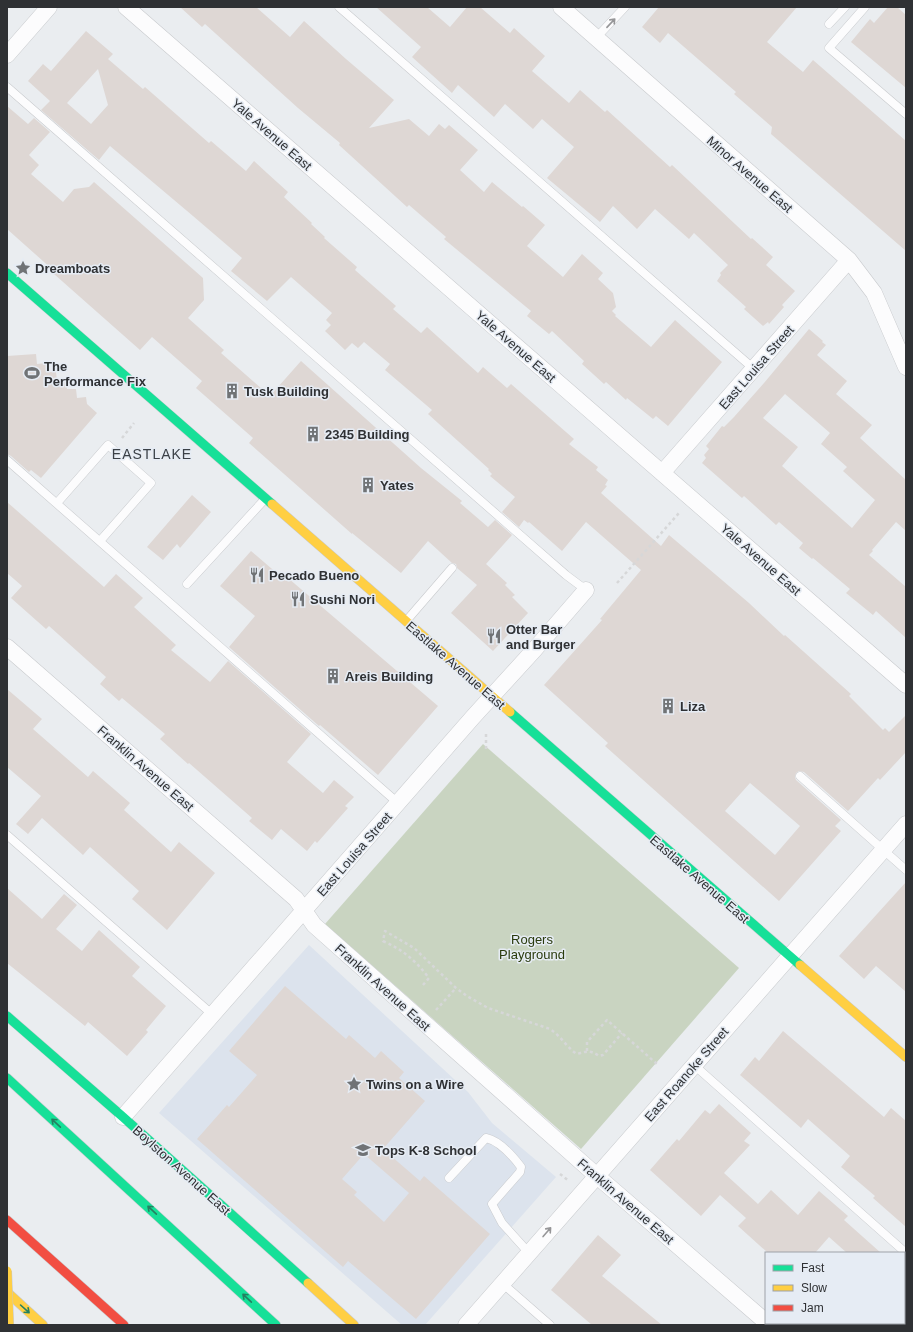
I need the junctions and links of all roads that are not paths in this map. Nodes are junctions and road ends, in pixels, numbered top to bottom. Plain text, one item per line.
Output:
1 (49, 7) edge
2 (126, 7) edge
3 (339, 7) edge
4 (561, 7) edge
5 (625, 7) edge
6 (845, 7) edge
7 (865, 7) edge
8 (829, 24) dead end
9 (596, 38) junction
10 (7, 55) edge
11 (7, 87) edge
12 (906, 114) edge
13 (849, 260) junction
14 (7, 273) edge
15 (906, 366) edge
16 (754, 369) junction
17 (7, 460) edge
18 (662, 473) junction
19 (266, 498) junction
20 (57, 503) junction
21 (100, 541) junction
22 (452, 568) dead end
23 (187, 584) dead end
24 (586, 590) joint
25 (406, 621) junction
26 (7, 646) edge
27 (906, 685) edge
28 (492, 696) junction
29 (800, 776) dead end
30 (398, 803) junction
31 (906, 824) edge
32 (7, 835) edge
33 (883, 850) junction
34 (906, 870) edge
35 (304, 911) junction
36 (790, 957) junction
37 (213, 1015) junction
38 (7, 1016) edge
39 (906, 1058) edge
40 (694, 1065) junction
41 (7, 1078) edge
42 (123, 1117) junction
43 (597, 1176) junction
44 (449, 1178) dead end
45 (7, 1220) edge
46 (905, 1252) edge
47 (529, 1253) junction
48 (7, 1271) edge
49 (502, 1283) junction
50 (7, 1292) edge
51 (765, 1321) edge
52 (9, 1325) edge
53 (43, 1325) edge
54 (124, 1325) edge
55 (276, 1325) edge
56 (354, 1325) edge
57 (466, 1325) edge
58 (550, 1325) edge

1 - 10 street
2 - 18 street, Yale Avenue East
3 - 16 lane
4 - 9 street, Minor Avenue East
9 -> 5 lane
6 - 8 lane
7 - 12 lane
9 - 13 street, Minor Avenue East
11 - 24 lane
13 - 15 street, Minor Avenue East
13 - 16 street, East Louisa Street
14 - 19 main road, Eastlake Avenue East
16 - 18 street, East Louisa Street
17 - 20 lane
18 - 27 street, Yale Avenue East
19 - 23 lane
19 - 25 main road, Eastlake Avenue East
20 - 21 lane
20 - 21 lane
21 - 30 lane
22 - 25 lane
24 - 28 street, East Louisa Street
25 - 28 main road, Eastlake Avenue East
26 - 35 street, Franklin Avenue East
28 - 30 street, East Louisa Street
28 - 36 main road, Eastlake Avenue East
29 - 33 lane
30 - 35 street, East Louisa Street
31 - 33 street, East Roanoke Street
32 - 37 lane
33 - 34 lane
33 - 36 street, East Roanoke Street
35 - 37 street, East Louisa Street
35 - 43 street, Franklin Avenue East
36 - 39 main road, Eastlake Avenue East
36 - 40 street, East Roanoke Street
37 - 42 street, East Louisa Street
38 - 42 main road, Boylston Avenue East
40 - 43 street, East Roanoke Street
40 - 46 lane
55 -> 41 main road
42 - 56 main road, Boylston Avenue East
47 -> 43 street, East Roanoke Street
43 - 51 street, Franklin Avenue East
44 - 47 lane
45 - 54 main road
47 - 49 street, East Roanoke Street
48 - 52 main road, bridge
49 - 57 street, East Roanoke Street
49 - 58 lane
50 -> 53 main road

